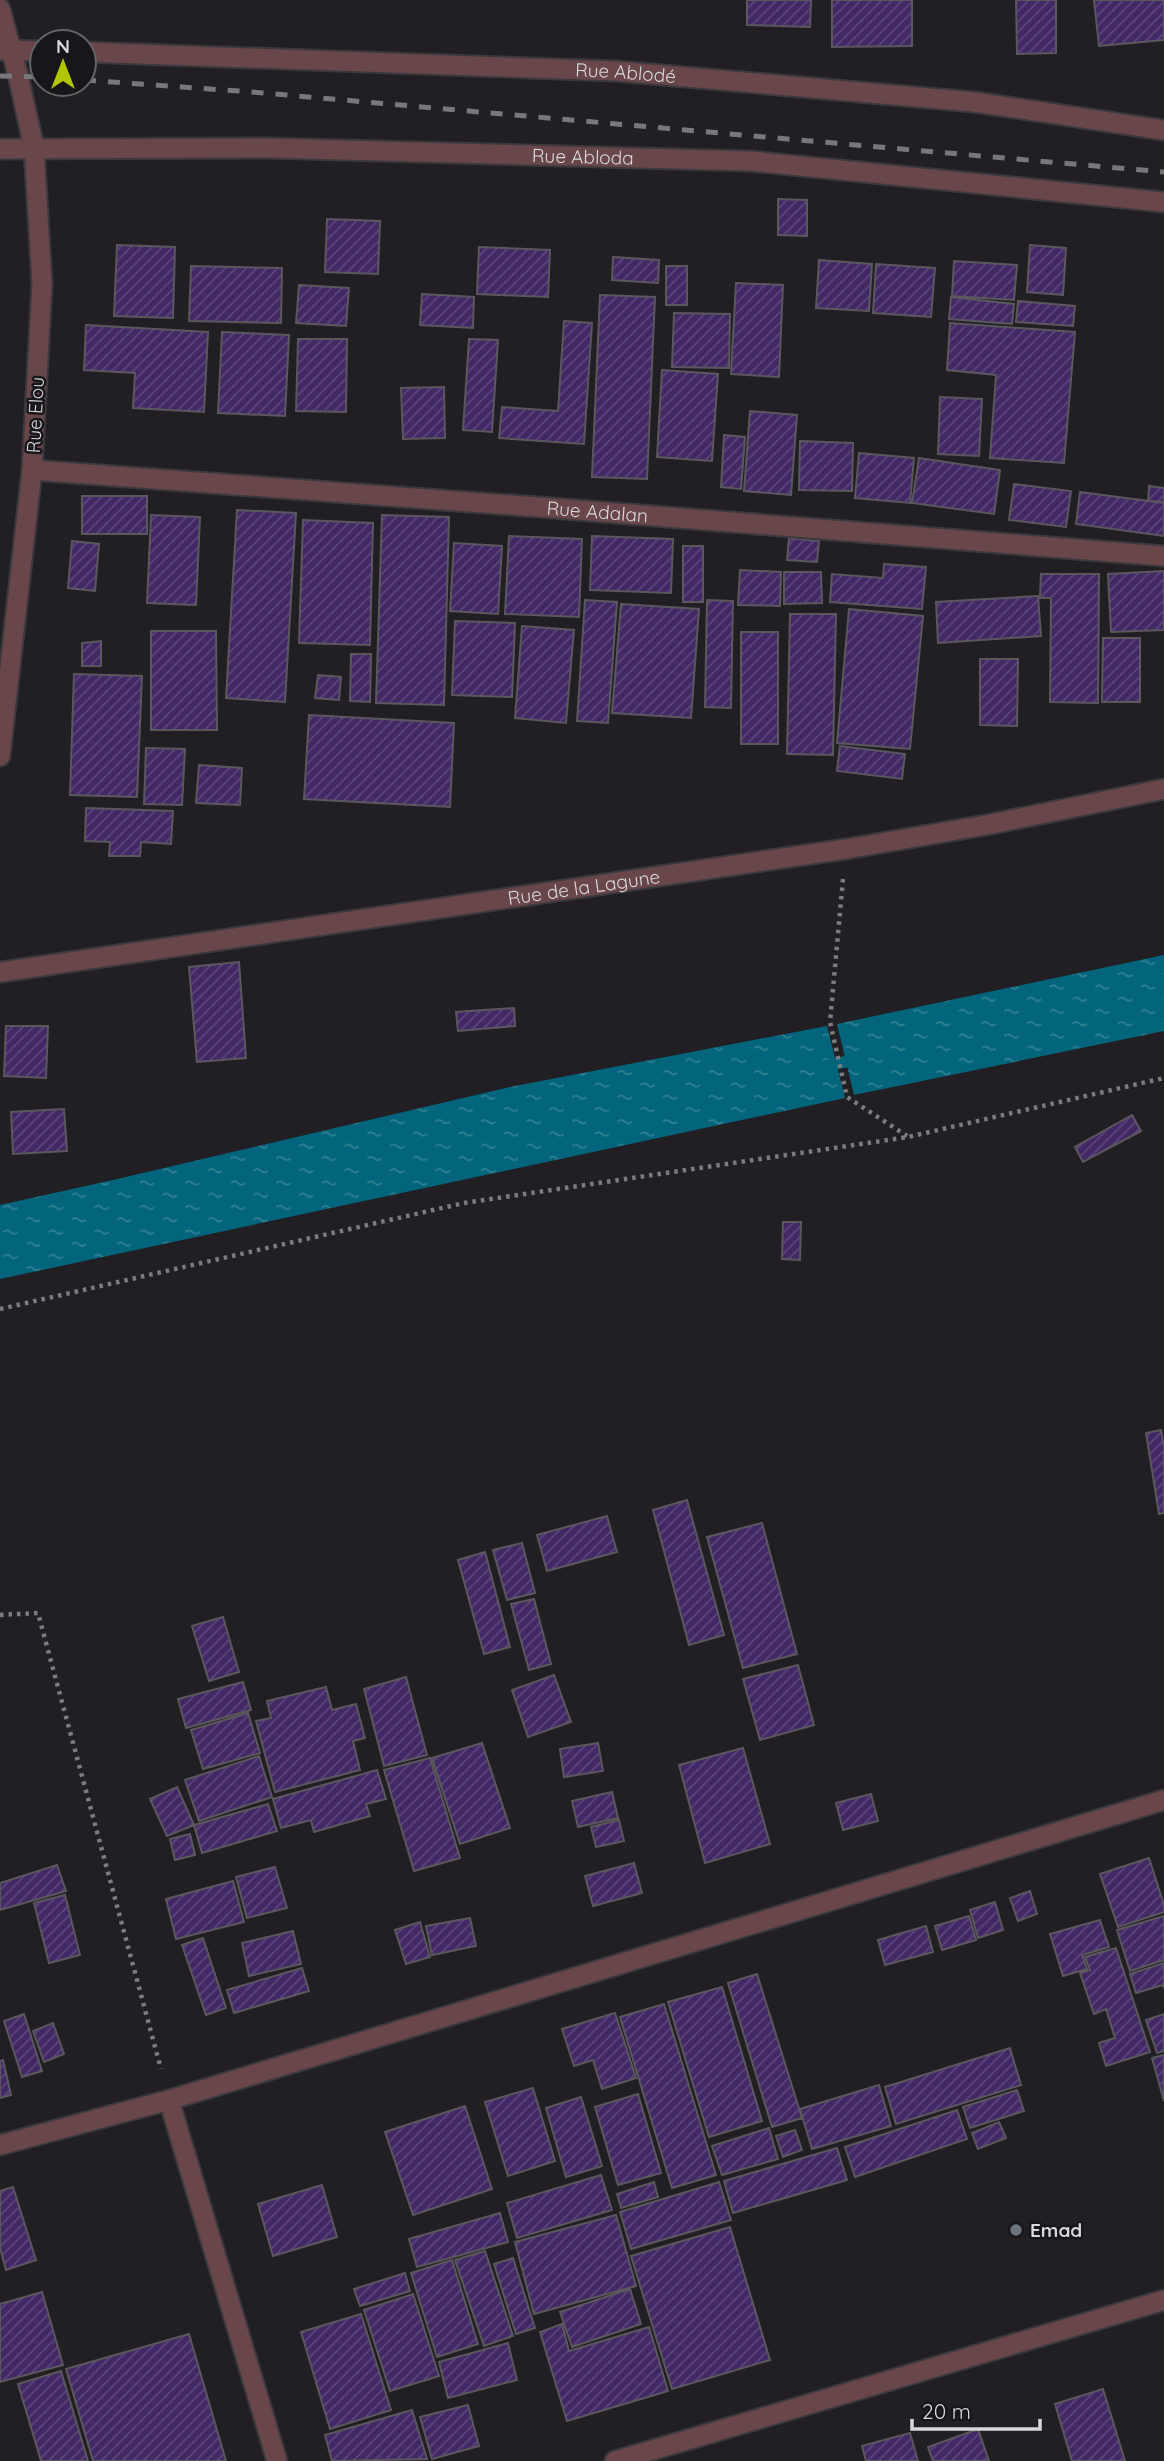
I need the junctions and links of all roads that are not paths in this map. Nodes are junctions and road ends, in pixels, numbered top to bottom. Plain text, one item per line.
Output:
1 (0, 9) edge
2 (5, 50) edge
3 (28, 51) edge
4 (98, 52) edge
5 (1164, 130) edge
6 (34, 148) junction
7 (0, 149) edge
8 (1164, 202) edge
9 (32, 470) junction
10 (1164, 556) edge
11 (0, 756) edge
12 (1164, 789) edge
13 (0, 972) edge
14 (1164, 1800) edge
15 (169, 2100) junction
16 (0, 2145) edge
17 (1164, 2300) edge
18 (277, 2461) edge
19 (615, 2461) edge

1 - 2 street, Rue Elou
2 - 3 street
2 - 6 street, Rue Elou
4 - 5 street, Rue Ablodé
6 - 7 street, Rue Abloda
6 - 8 street, Rue Abloda
6 - 9 street, Rue Elou
9 - 10 street, Rue Adalan
9 - 11 street, Rue Elou
12 - 13 street, Rue de la Lagune
14 - 15 street
15 - 16 street
15 - 18 street
17 - 19 street

